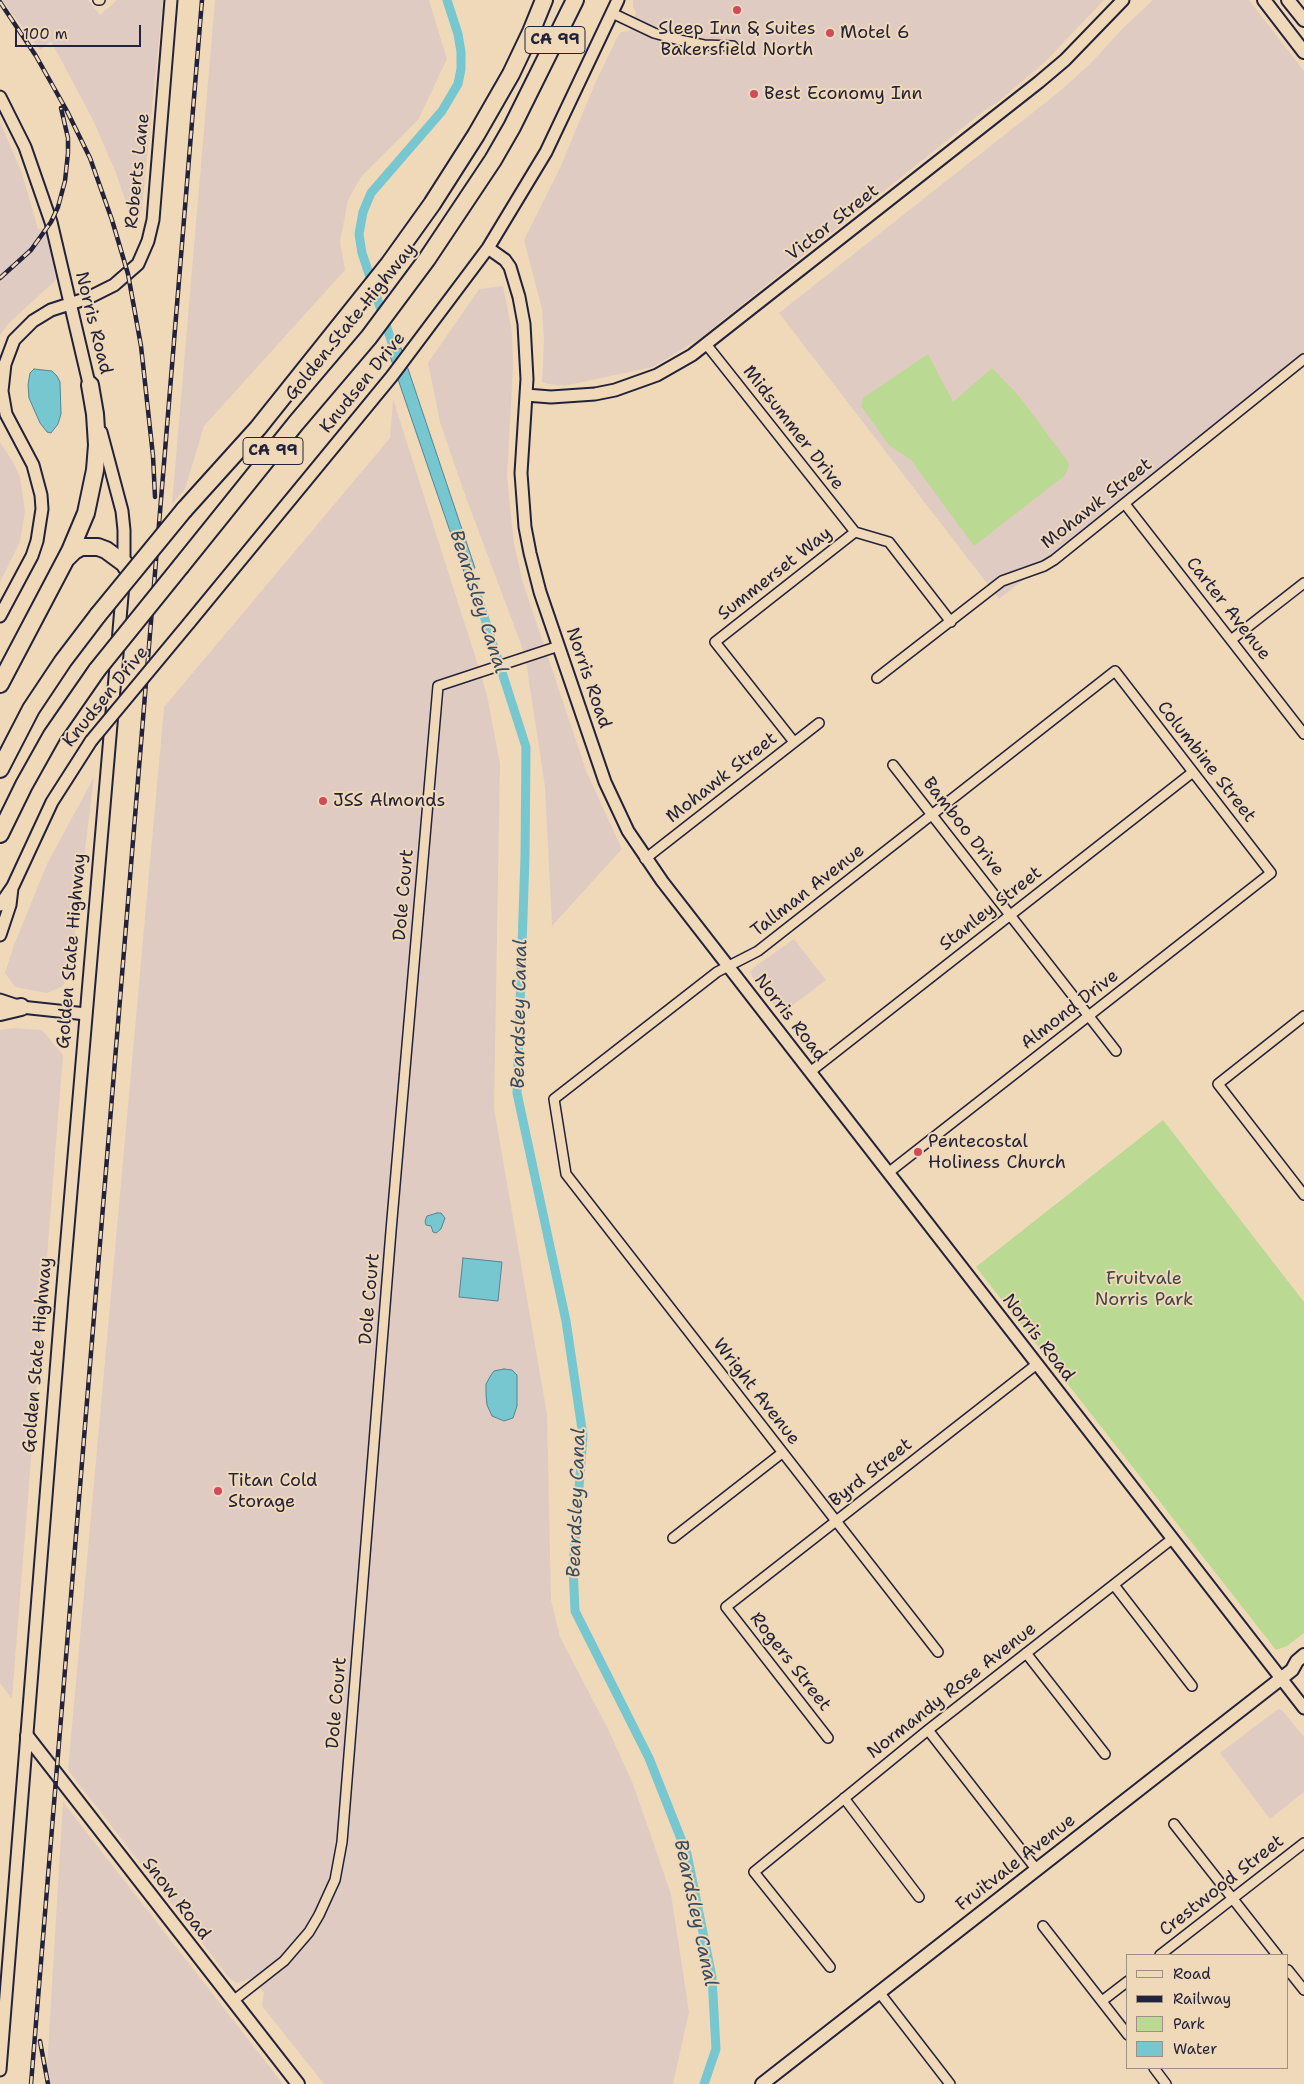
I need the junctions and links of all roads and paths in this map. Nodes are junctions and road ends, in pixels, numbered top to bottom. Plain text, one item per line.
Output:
1 (171, 0) edge
2 (544, 0) edge
3 (575, 0) edge
4 (618, 0) edge
5 (1123, 0) edge
6 (1264, 0) edge
7 (1288, 0) edge
8 (612, 13) junction
9 (1304, 20) edge
10 (733, 46) dead end
11 (1304, 52) edge
12 (0, 97) edge
13 (488, 248) junction
14 (70, 304) junction
15 (706, 344) junction
16 (1304, 359) edge
17 (90, 385) junction
18 (526, 395) junction
19 (1125, 504) junction
20 (855, 532) junction
21 (64, 562) junction
22 (125, 564) junction
23 (1304, 583) edge
24 (0, 616) edge
25 (951, 622) junction
26 (1231, 640) junction
27 (559, 646) junction
28 (1115, 671) joint
29 (877, 678) dead end
30 (0, 684) edge
31 (819, 723) dead end
32 (1304, 734) edge
33 (794, 742) junction
34 (893, 765) dead end
35 (0, 769) edge
36 (1193, 772) junction
37 (932, 814) junction
38 (0, 834) edge
39 (645, 859) junction
40 (1271, 873) joint
41 (13, 886) junction
42 (0, 905) edge
43 (1011, 915) junction
44 (0, 935) edge
45 (727, 965) junction
46 (0, 1000) edge
47 (21, 1007) junction
48 (0, 1012) edge
49 (86, 1014) junction
50 (1089, 1016) junction
51 (1304, 1016) edge
52 (1116, 1052) dead end
53 (810, 1072) junction
54 (562, 1147) joint
55 (888, 1173) junction
56 (1304, 1195) edge
57 (1037, 1364) junction
58 (782, 1453) junction
59 (836, 1521) junction
60 (672, 1538) dead end
61 (1172, 1539) junction
62 (1114, 1585) junction
63 (726, 1607) joint
64 (938, 1652) dead end
65 (1026, 1654) junction
66 (1304, 1655) edge
67 (1298, 1670) edge
68 (1281, 1678) junction
69 (1192, 1686) dead end
70 (1304, 1708) edge
71 (928, 1730) junction
72 (27, 1736) junction
73 (828, 1738) dead end
74 (1105, 1754) dead end
75 (844, 1798) junction
76 (1174, 1824) dead end
77 (1304, 1843) edge
78 (1036, 1869) junction
79 (919, 1897) dead end
80 (1232, 1899) junction
81 (1043, 1926) dead end
82 (1161, 1954) edge
83 (1275, 1954) edge
84 (830, 1967) dead end
85 (1289, 1971) edge
86 (1126, 1983) edge
87 (1304, 1990) edge
88 (879, 1992) junction
89 (233, 2001) junction
90 (1102, 2001) junction
91 (1126, 2032) edge
92 (1155, 2069) edge
93 (0, 2070) edge
94 (298, 2084) edge
95 (762, 2084) edge
96 (950, 2084) edge
97 (1166, 2084) edge

1 - 14 street, Roberts Lane
2 - 35 highway, Golden State Highway / CA 99, bridge
3 - 38 highway, Golden State Highway / CA 99, bridge
4 - 8 street, Knudsen Drive
5 - 15 street, Victor Street
6 - 11 main road
7 - 9 main road
8 - 10 street
8 - 13 street, Knudsen Drive
12 - 14 street, Norris Road
13 - 18 street, Norris Road
13 - 41 street, Knudsen Drive, bridge
14 - 17 street, Norris Road
14 - 24 street, Roberts Lane
15 - 18 street, Victor Street
15 - 20 street, Midsummer Drive
16 - 19 street, Mohawk Street
17 - 21 highway
17 - 22 street, Norris Road
18 - 27 street, Norris Road
19 - 25 street, Mohawk Street
19 - 26 street, Carter Avenue
20 - 25 street
20 - 33 street, Summerset Way
21 - 22 highway
21 - 30 highway
22 - 49 street, Golden State Highway
23 - 26 street
25 - 29 street, Mohawk Street
26 - 32 street, Carter Avenue
27 - 39 street, Norris Road
27 - 89 street, Dole Court
28 - 36 street, Columbine Street
28 - 37 street, Tallman Avenue
31 - 33 street, Mohawk Street
33 - 39 street, Mohawk Street
34 - 37 street, Bamboo Drive
36 - 40 street, Columbine Street
36 - 43 street, Stanley Street
37 - 43 street, Bamboo Drive
37 - 45 street, Tallman Avenue
39 - 45 street, Norris Road
40 - 50 street, Almond Drive
41 - 42 street, Knudsen Drive
41 - 44 street, Knudsen Drive
43 - 50 street, Bamboo Drive
43 - 53 street, Stanley Street
45 - 53 street, Norris Road
45 - 54 street, Tallman Avenue
46 - 47 street
47 - 48 highway
47 - 49 street
49 - 72 street, Golden State Highway
50 - 52 street, Bamboo Drive
50 - 55 street, Almond Drive
51 - 56 street
53 - 55 street, Norris Road
54 - 58 street, Wright Avenue
55 - 57 street, Norris Road
57 - 59 street, Byrd Street
57 - 61 street, Norris Road
58 - 59 street, Wright Avenue
58 - 60 street
59 - 63 street, Byrd Street
59 - 64 street, Wright Avenue
61 - 62 street, Normandy Rose Avenue
61 - 68 street, Norris Road
62 - 65 street, Normandy Rose Avenue
62 - 69 street
63 - 73 street, Rogers Street
65 - 71 street, Normandy Rose Avenue
65 - 74 street
66 - 67 main road, Fruitvale Avenue
67 - 68 main road, Fruitvale Avenue
68 - 70 street, Norris Road
68 - 78 main road, Fruitvale Avenue
71 - 75 street, Normandy Rose Avenue
71 - 78 street
72 - 89 main road, Snow Road
72 - 93 street, Golden State Highway
75 - 79 street
75 - 84 street, Normandy Rose Avenue
76 - 80 street
77 - 80 street, Crestwood Street
78 - 88 main road, Fruitvale Avenue
80 - 82 street, Crestwood Street
80 - 83 street
81 - 90 street
85 - 87 street
86 - 90 street
88 - 95 main road, Fruitvale Avenue
88 - 96 street
89 - 94 main road, Snow Road
90 - 91 street
92 - 97 street

